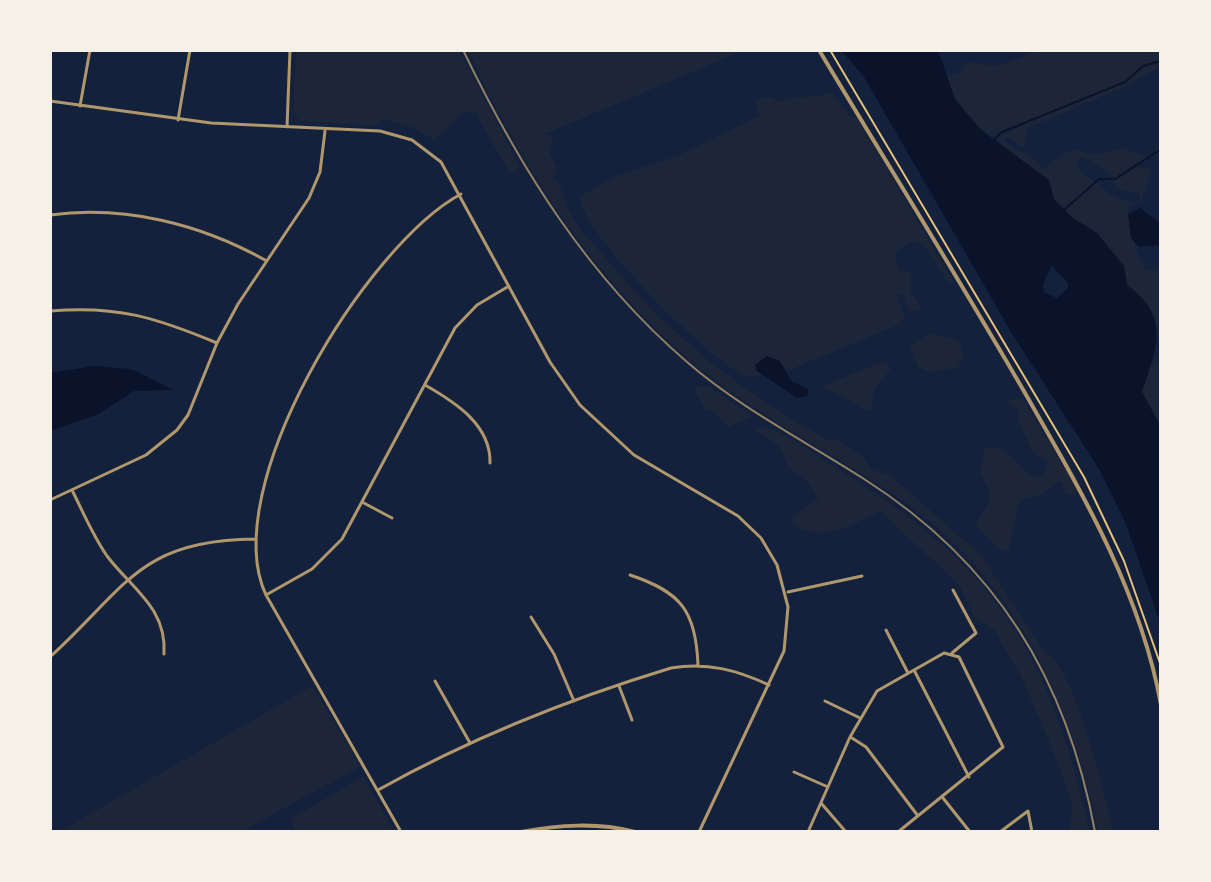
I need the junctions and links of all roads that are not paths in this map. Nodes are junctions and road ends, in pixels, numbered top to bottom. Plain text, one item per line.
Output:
1 (90, 50) edge
2 (190, 50) edge
3 (290, 50) edge
4 (819, 50) edge
5 (50, 101) edge
6 (80, 106) junction
7 (178, 120) junction
8 (287, 127) junction
9 (325, 129) junction
10 (461, 194) junction
11 (50, 215) edge
12 (265, 260) junction
13 (509, 286) junction
14 (50, 311) edge
15 (217, 343) junction
16 (425, 385) junction
17 (490, 463) dead end
18 (72, 490) junction
19 (50, 500) edge
20 (362, 502) junction
21 (392, 518) dead end
22 (255, 539) junction
23 (630, 575) dead end
24 (862, 576) dead end
25 (128, 578) junction
26 (953, 590) dead end
27 (786, 592) junction
28 (266, 595) junction
29 (531, 617) dead end
30 (886, 630) dead end
31 (952, 653) junction
32 (164, 654) dead end
33 (50, 657) edge
34 (698, 665) junction
35 (914, 670) junction
36 (908, 673) junction
37 (435, 681) dead end
38 (769, 685) junction
39 (619, 686) junction
40 (574, 701) junction
41 (825, 701) dead end
42 (1161, 705) edge
43 (860, 718) junction
44 (632, 720) dead end
45 (850, 737) junction
46 (470, 743) junction
47 (794, 772) dead end
48 (969, 777) junction
49 (828, 787) junction
50 (377, 791) junction
51 (943, 798) junction
52 (821, 803) junction
53 (918, 816) junction
54 (401, 832) edge
55 (521, 832) edge
56 (635, 832) edge
57 (699, 832) edge
58 (808, 832) edge
59 (846, 832) edge
60 (898, 832) edge
61 (970, 832) edge
62 (1000, 832) edge
63 (1032, 832) edge

1 - 6 street
2 - 7 street
3 - 8 street
4 - 42 street
5 - 6 street
6 - 7 street
7 - 8 street
8 - 9 street
9 - 10 street
9 - 12 street
10 - 13 street
10 - 22 street
11 - 12 street
12 - 15 street
13 - 16 street
13 - 27 street
14 - 15 street
15 - 18 street
16 - 17 street
16 - 20 street
18 - 19 street
18 - 25 street
20 - 21 street
20 - 28 street
22 - 25 street
22 - 28 street
23 - 34 street
24 - 27 street
25 - 32 street
25 - 33 street
26 - 31 street
27 - 38 street
28 - 50 street
29 - 40 street
30 - 36 street
31 - 35 street
31 - 48 street
34 - 38 street
34 - 39 street
35 - 36 street
35 - 48 street
36 - 43 street
37 - 46 street
38 - 57 street
39 - 40 street
39 - 44 street
40 - 46 street
41 - 43 street
43 - 45 street
45 - 49 street
45 - 53 street
46 - 50 street
47 - 49 street
48 - 51 street
49 - 52 street
50 - 54 street
51 - 53 street
51 - 61 street
52 - 58 street
52 - 59 street
53 - 60 street
55 - 56 street
62 - 63 street

